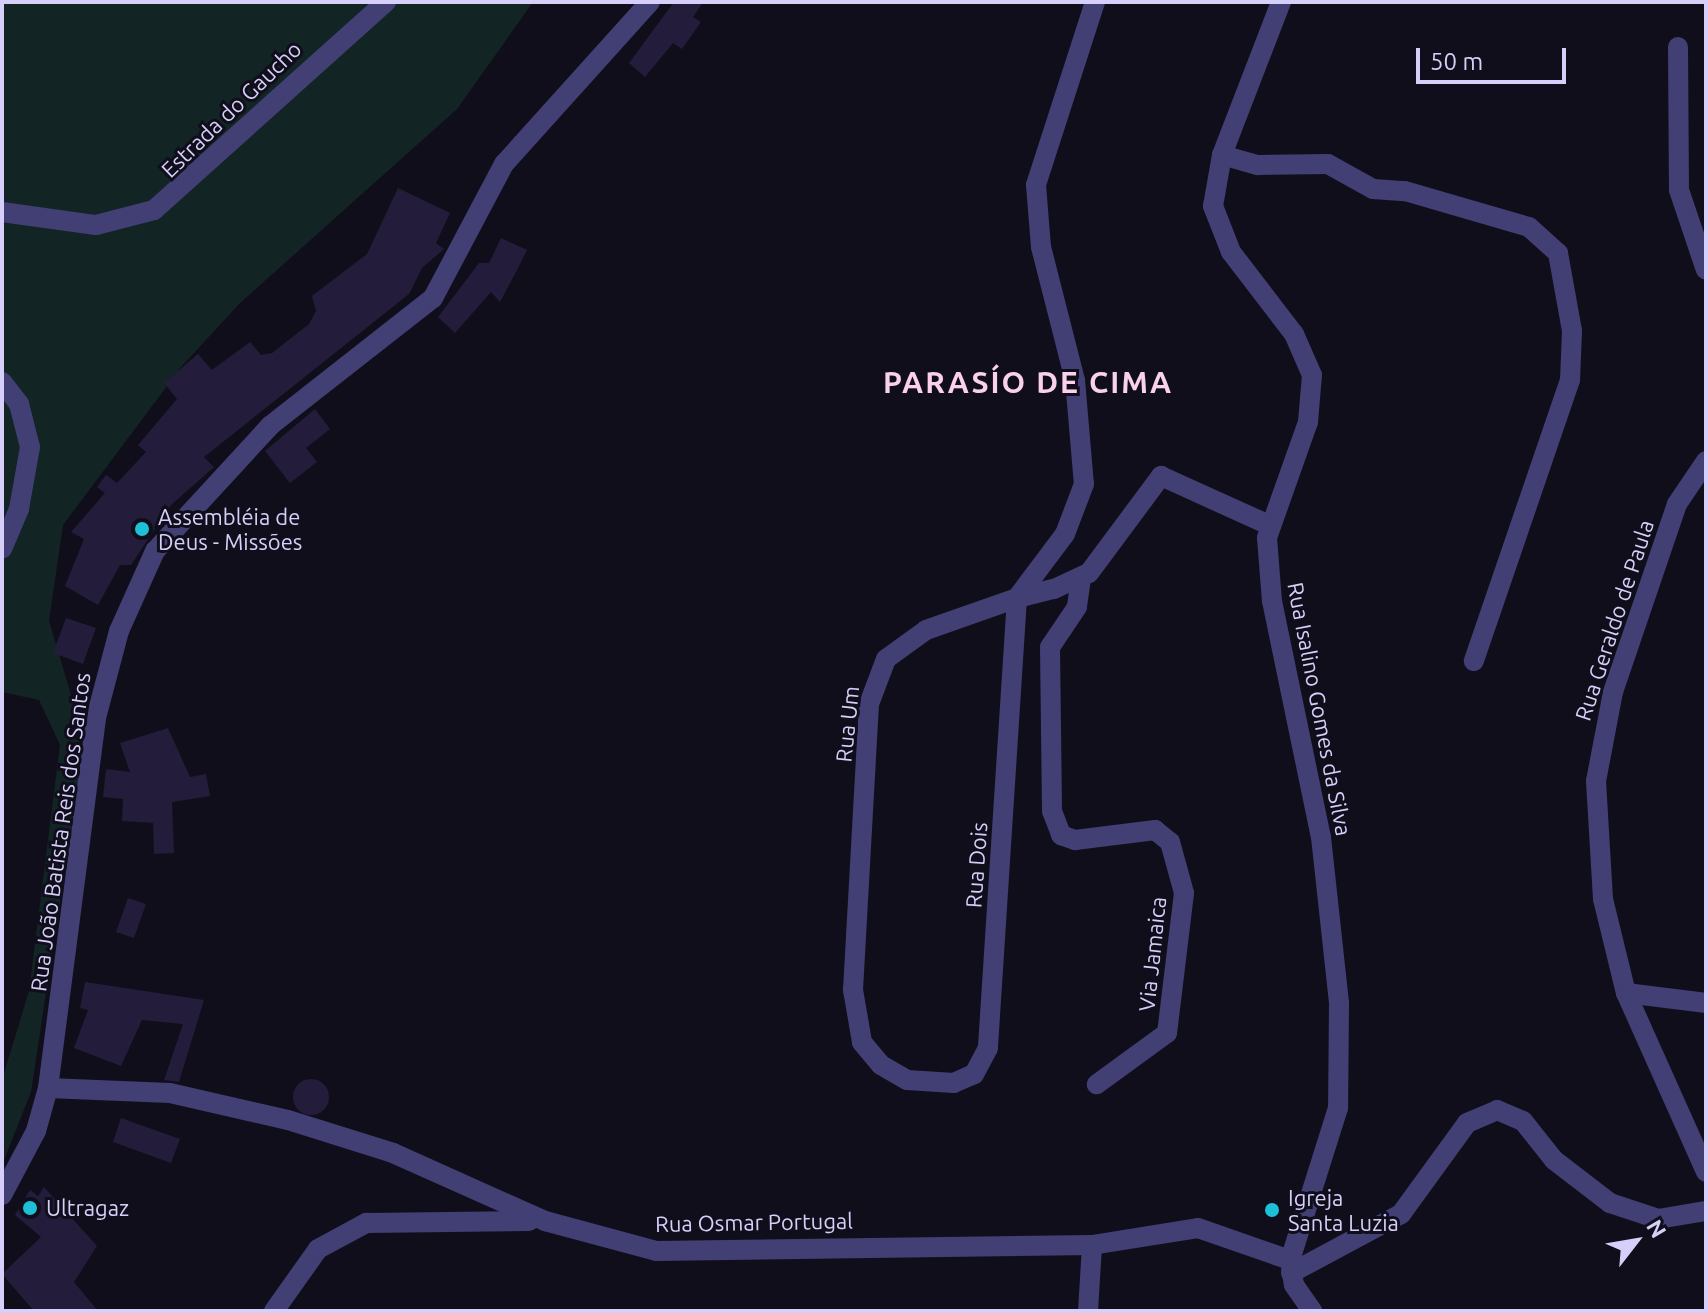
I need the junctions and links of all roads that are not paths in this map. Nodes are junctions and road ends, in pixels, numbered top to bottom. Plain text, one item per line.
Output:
1 (386, 2) edge
2 (650, 2) edge
3 (1095, 2) edge
4 (1281, 2) edge
5 (1678, 47) dead end
6 (1222, 155) junction
7 (2, 212) edge
8 (1706, 270) edge
9 (2, 382) edge
10 (1706, 461) edge
11 (1267, 524) junction
12 (2, 549) edge
13 (1081, 578) junction
14 (1017, 598) junction
15 (1474, 661) dead end
16 (1626, 993) junction
17 (1706, 1003) edge
18 (919, 1083) joint
19 (1097, 1084) dead end
20 (48, 1088) junction
21 (1706, 1172) edge
22 (2, 1195) edge
23 (1706, 1211) edge
24 (545, 1221) junction
25 (1092, 1245) junction
26 (1290, 1267) junction
27 (274, 1311) edge
28 (1088, 1311) edge
29 (1312, 1311) edge

1 - 7 street, Estrada do Gaucho
2 - 20 street, Rua João Batista Reis dos Santos
3 - 14 street
4 - 6 street, Rua Isalino Gomes da Silva
5 - 8 street
6 - 11 street, Rua Isalino Gomes da Silva
6 - 15 street
9 - 12 street
10 - 16 street, Rua Geraldo de Paula
11 - 13 street, Rua Um
11 - 26 street, Rua Isalino Gomes da Silva
13 - 14 street, Rua Um
13 - 19 street, Via Jamaica
14 - 18 street, Rua Dois
14 - 18 street, Rua Um
16 - 17 street
16 - 21 street, Rua Geraldo de Paula
20 - 22 street, Rua João Batista Reis dos Santos
20 - 24 street, Rua Osmar Portugal
23 - 26 street
24 - 25 street, Rua Osmar Portugal
24 - 27 street
25 - 26 street, Rua Osmar Portugal
25 - 28 street
26 - 29 street

